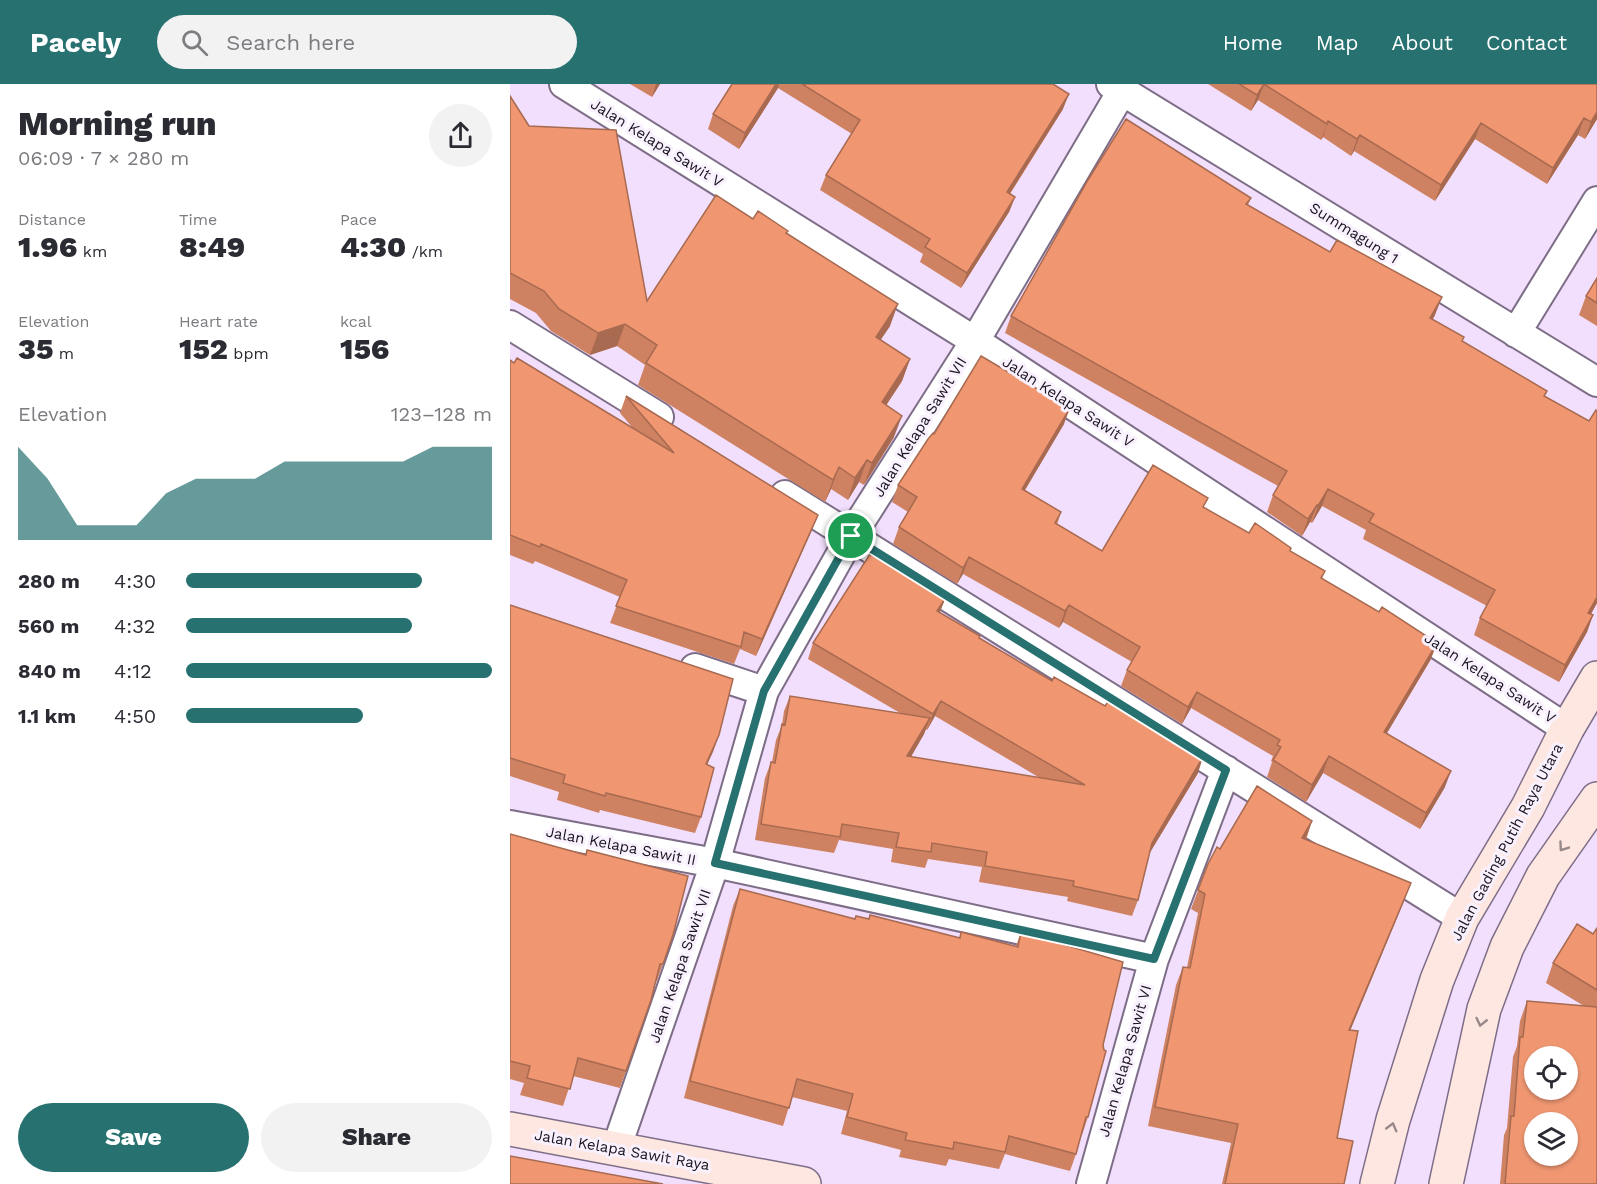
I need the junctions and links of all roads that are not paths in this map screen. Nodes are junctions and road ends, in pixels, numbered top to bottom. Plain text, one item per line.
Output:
1 (564, 84) edge
2 (1117, 87) edge
3 (1597, 201) edge
4 (510, 325) edge
5 (1516, 333) junction
6 (975, 341) junction
7 (1597, 382) edge
8 (680, 431) edge
9 (761, 480) edge
10 (851, 536) junction
11 (674, 662) edge
12 (1597, 678) edge
13 (764, 691) junction
14 (1567, 729) junction
15 (1226, 770) junction
16 (1597, 799) edge
17 (510, 825) edge
18 (715, 863) junction
19 (1462, 918) junction
20 (1154, 959) junction
21 (510, 1130) edge
22 (616, 1149) junction
23 (804, 1184) edge
24 (1091, 1184) edge
25 (1377, 1184) edge
26 (1446, 1184) edge

1 - 6 street, Jalan Kelapa Sawit V
2 - 5 street, Summagung 1
2 - 6 street, Jalan Kelapa Sawit VII
3 - 5 street
4 - 8 street
5 - 7 street, Summagung 1
6 - 10 street, Jalan Kelapa Sawit VII
6 - 14 street, Jalan Kelapa Sawit V
9 - 10 street
10 - 13 street, Jalan Kelapa Sawit VII
10 - 15 street
11 - 13 street
12 - 14 street, Jalan Gading Putih Raya Utara
13 - 18 street, Jalan Kelapa Sawit VII
14 - 19 street, Jalan Gading Putih Raya Utara
15 - 19 street
15 - 20 street, Jalan Kelapa Sawit VI
16 -> 26 street
17 - 18 street, Jalan Kelapa Sawit II
18 - 20 street, Jalan Kelapa Sawit II
18 - 22 street, Jalan Kelapa Sawit VII
25 -> 19 street, Jalan Gading Putih Raya Utara
20 - 24 street, Jalan Kelapa Sawit VI
21 - 22 street, Jalan Kelapa Sawit Raya
22 - 23 street, Jalan Kelapa Sawit Raya

